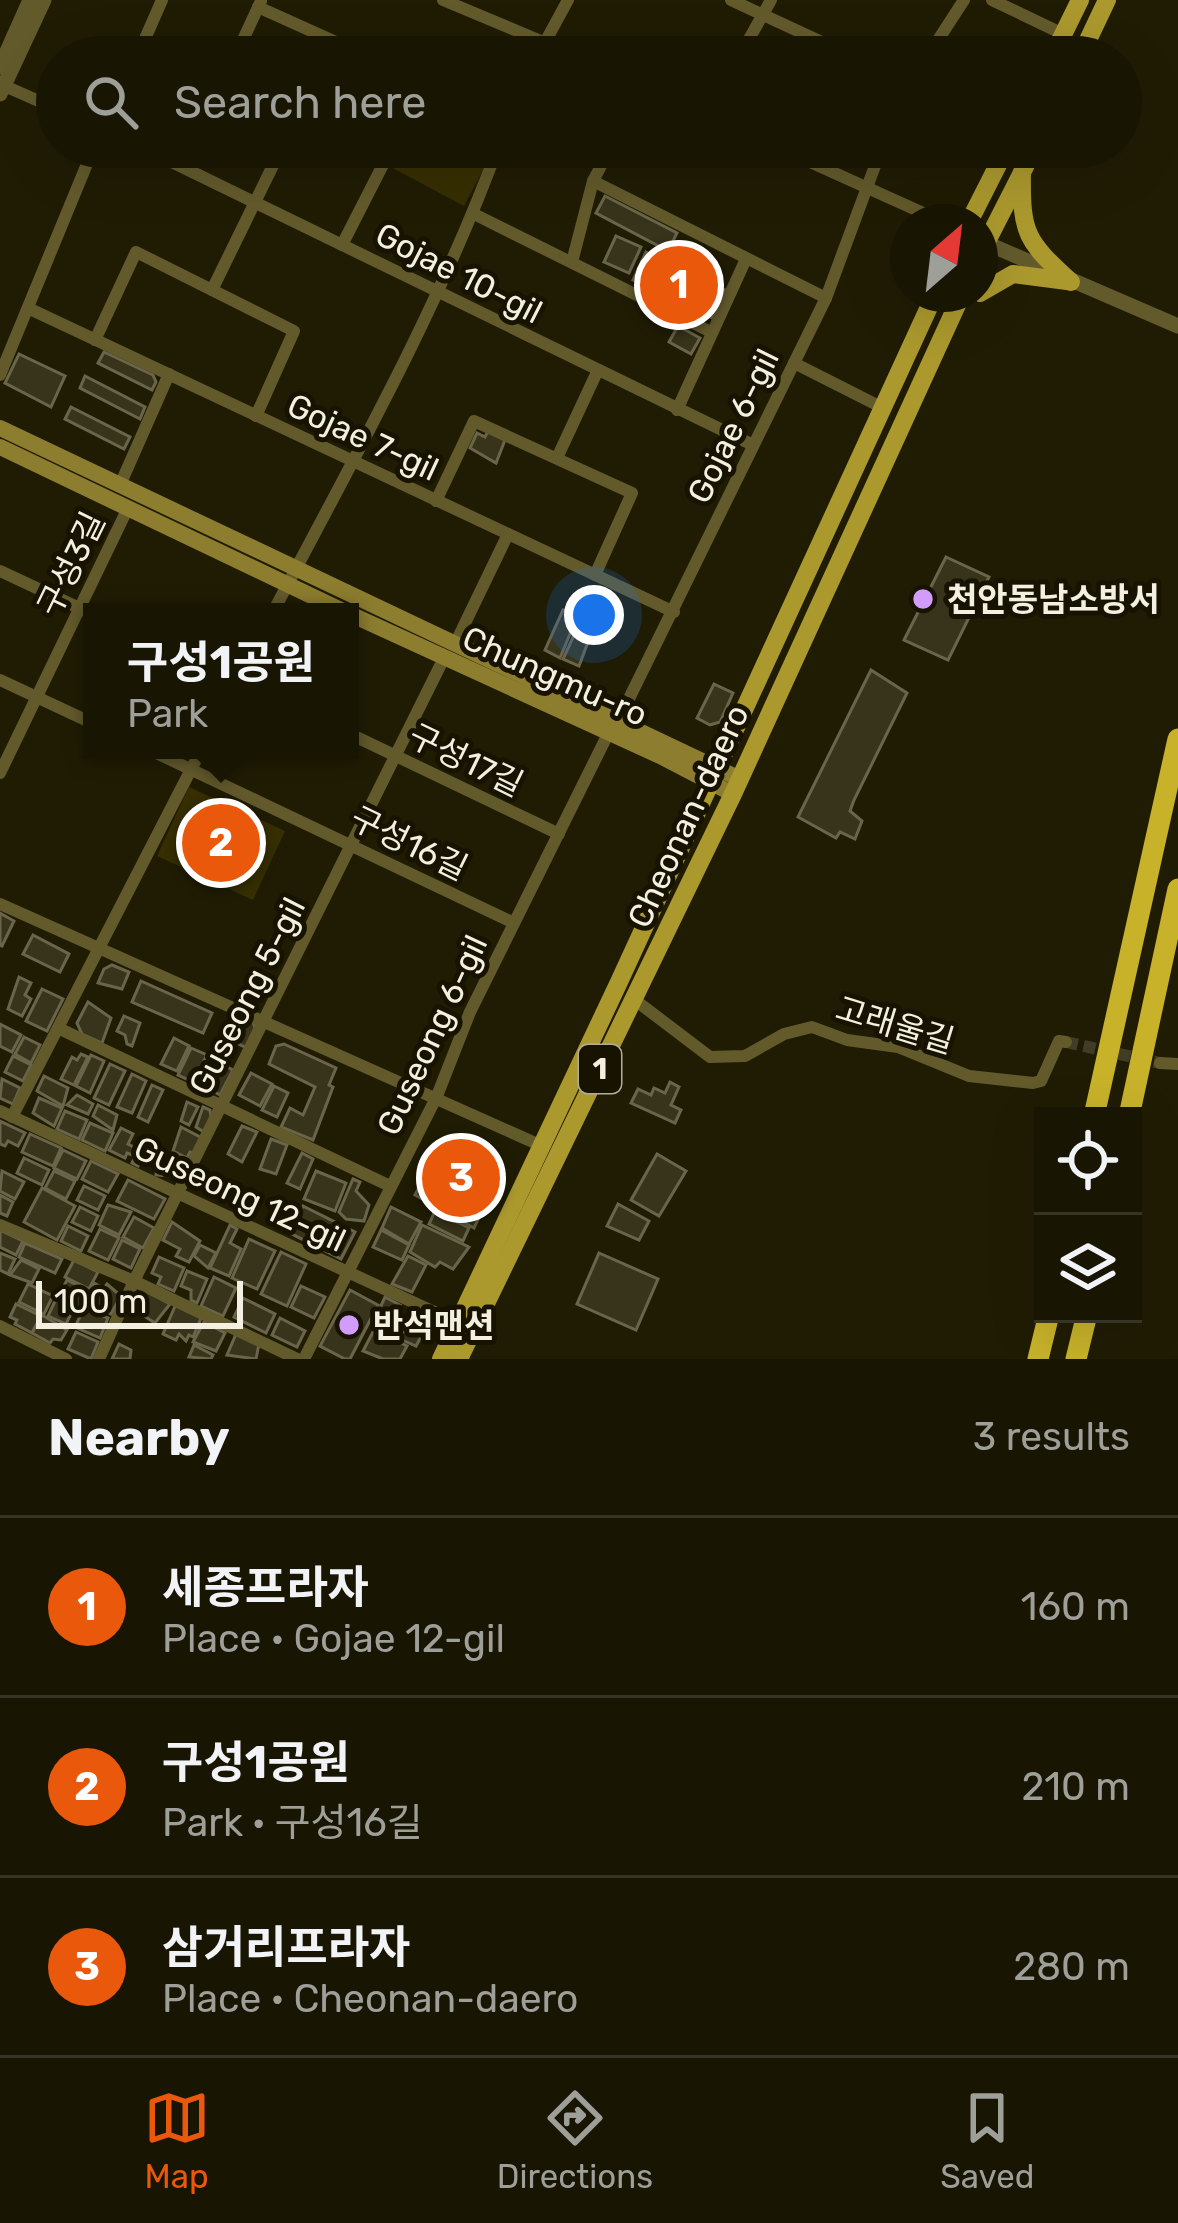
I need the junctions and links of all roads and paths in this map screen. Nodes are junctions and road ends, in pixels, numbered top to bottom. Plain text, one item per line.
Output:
1 (30, 0) edge
2 (44, 0) edge
3 (162, 0) edge
4 (443, 0) edge
5 (568, 0) edge
6 (731, 0) edge
7 (771, 0) edge
8 (964, 0) edge
9 (992, 0) edge
10 (1080, 0) edge
11 (1107, 0) edge
12 (259, 3) edge
13 (467, 5) edge
14 (761, 15) junction
15 (1063, 34) joint
16 (146, 36) edge
17 (244, 36) edge
18 (326, 36) edge
19 (532, 36) edge
20 (547, 36) edge
21 (750, 36) edge
22 (808, 36) edge
23 (941, 36) edge
24 (1090, 36) edge
25 (0, 67) edge
26 (1, 88) edge
27 (36, 101) edge
28 (86, 168) edge
29 (186, 168) edge
30 (271, 168) edge
31 (380, 168) edge
32 (490, 168) edge
33 (600, 168) edge
34 (826, 168) edge
35 (873, 168) edge
36 (996, 168) edge
37 (1024, 168) edge
38 (1022, 172) junction
39 (593, 181) junction
40 (866, 185) junction
41 (254, 201) junction
42 (906, 204) edge
43 (978, 204) edge
44 (474, 214) junction
45 (998, 216) edge
46 (342, 244) junction
47 (998, 252) edge
48 (746, 260) junction
49 (572, 262) junction
50 (1072, 282) junction
51 (998, 283) edge
52 (212, 290) junction
53 (435, 292) junction
54 (826, 298) junction
55 (30, 308) junction
56 (926, 312) edge
57 (954, 312) edge
58 (964, 312) edge
59 (1178, 326) edge
60 (711, 332) junction
61 (943, 335) junction
62 (95, 340) junction
63 (794, 363) junction
64 (598, 372) junction
65 (169, 374) junction
66 (0, 375) edge
67 (880, 407) junction
68 (677, 410) junction
69 (256, 416) junction
70 (0, 428) edge
71 (753, 445) junction
72 (0, 447) edge
73 (556, 458) junction
74 (352, 463) junction
75 (120, 485) junction
76 (436, 501) junction
77 (128, 508) junction
78 (508, 534) junction
79 (0, 571) edge
80 (596, 575) junction
81 (292, 577) junction
82 (89, 603) edge
83 (278, 603) edge
84 (332, 603) edge
85 (347, 603) edge
86 (359, 609) edge
87 (83, 610) edge
88 (674, 612) junction
89 (83, 616) edge
90 (359, 617) edge
91 (449, 651) junction
92 (0, 680) edge
93 (37, 697) junction
94 (83, 719) edge
95 (613, 728) junction
96 (359, 738) edge
97 (1178, 739) edge
98 (396, 756) junction
99 (168, 759) edge
100 (196, 759) edge
101 (191, 770) junction
102 (0, 773) edge
103 (714, 775) junction
104 (736, 786) junction
105 (559, 834) junction
106 (352, 845) junction
107 (1178, 889) edge
108 (0, 904) edge
109 (514, 923) junction
110 (100, 947) junction
111 (634, 1000) junction
112 (265, 1022) junction
113 (58, 1028) junction
114 (1066, 1042) dead end
115 (1160, 1063) tunnel mouth
116 (1178, 1064) edge
117 (436, 1096) junction
118 (223, 1106) junction
119 (1096, 1107) edge
120 (1132, 1107) edge
121 (6, 1114) edge
122 (542, 1145) junction
123 (390, 1186) junction
124 (178, 1195) junction
125 (0, 1225) edge
126 (347, 1274) junction
127 (134, 1281) junction
128 (458, 1323) junction
129 (1047, 1323) edge
130 (1085, 1323) edge
131 (0, 1326) edge
132 (66, 1359) edge
133 (99, 1359) edge
134 (301, 1359) edge
135 (441, 1359) edge
136 (459, 1359) edge
137 (1039, 1359) edge
138 (1076, 1359) edge

1 - 25 street
2 - 26 street
3 - 16 street
4 - 13 street
5 - 20 street
6 - 14 street
7 - 14 street
8 - 23 street
9 - 15 street
10 - 15 main road
11 - 24 main road
12 - 17 street
12 - 18 street
13 - 19 street
14 - 21 street
14 - 22 street
26 - 27 street
28 - 55 street
29 - 41 street, Gojae 10-gil
30 - 41 street
31 - 46 street
32 - 44 street
33 - 39 street
34 - 40 street
35 - 40 street, Gojae 6-gil
36 - 43 main road
37 - 38 main road
38 - 45 main road
38 - 50 main road
39 - 48 street
39 - 49 street
40 - 42 street
40 - 54 street, Gojae 6-gil
41 - 46 street, Gojae 10-gil
41 - 52 street
44 - 49 street
44 - 53 street
46 - 53 street, Gojae 10-gil
47 - 50 street
48 - 54 street
48 - 60 street
49 - 60 street
50 - 51 main road
50 - 59 street
52 - 62 street
52 - 69 street
53 - 64 street, Gojae 10-gil
53 - 74 street
54 - 63 street, Gojae 6-gil
55 - 62 street, Gojae 7-gil
55 - 66 street
56 - 67 main road, Cheonan-daero / 1
57 - 61 main road, Cheonan-daero / 1
58 - 61 main road
60 - 68 street
61 - 104 main road, Cheonan-daero / 1
62 - 65 street, Gojae 7-gil
63 - 67 street
63 - 71 street, Gojae 6-gil
64 - 68 street, Gojae 10-gil
64 - 73 street
65 - 69 street, Gojae 7-gil
65 - 75 street
67 - 103 main road, Cheonan-daero / 1
68 - 71 street, Gojae 10-gil
69 - 74 street, Gojae 7-gil
70 - 75 main road, Chungmu-ro
71 - 88 street, Gojae 6-gil
72 - 77 main road, Chungmu-ro
73 - 76 street
73 - 80 street
74 - 76 street, Gojae 7-gil
74 - 81 street
75 - 81 main road, Chungmu-ro
76 - 78 street, Gojae 7-gil
77 - 81 main road, Chungmu-ro
77 - 82 street, 구성3길
78 - 80 street, Gojae 7-gil
78 - 91 street, Chungmu-ro
79 - 87 street
80 - 88 street, Gojae 7-gil
81 - 83 street
81 - 84 main road, Chungmu-ro
81 - 85 main road, Chungmu-ro
86 - 91 main road, Chungmu-ro
88 - 95 street, Gojae 6-gil
89 - 93 street, 구성3길
90 - 91 main road, Chungmu-ro
91 - 95 main road, Chungmu-ro
91 - 98 street, Guseong 5-gil
92 - 93 street
93 - 94 street
93 - 102 street, 구성3길
95 - 103 main road, Chungmu-ro
95 - 105 street, Guseong 6-gil
96 - 98 street, 구성17길
97 - 119 highway
98 - 105 street, 구성17길
98 - 106 street, Guseong 5-gil
99 - 101 street, 구성16길
100 - 101 street
101 - 106 street, 구성16길
101 - 110 street
103 - 104 main road, Chungmu-ro
103 - 122 main road, Cheonan-daero / 1
104 - 111 main road, Cheonan-daero / 1
105 - 109 street, Guseong 6-gil
106 - 109 street, 구성16길
106 - 112 street, Guseong 5-gil
107 - 120 highway
108 - 110 street
109 - 117 street, Guseong 6-gil
110 - 112 street
110 - 113 street
111 - 114 street, 고래울길
111 - 136 main road, Cheonan-daero / 1
112 - 117 street
112 - 118 street, Guseong 5-gil
113 - 118 street
113 - 121 street
115 - 116 street
117 - 122 street
117 - 123 street, Guseong 6-gil
118 - 123 street
118 - 124 street, Guseong 5-gil
121 - 124 street, Guseong 12-gil
122 - 128 main road, Cheonan-daero / 1
123 - 126 street, Guseong 6-gil
124 - 126 street, Guseong 12-gil
124 - 127 street, Guseong 5-gil
125 - 127 street
126 - 128 street, Guseong 12-gil
126 - 134 street, Guseong 6-gil
127 - 133 street, Guseong 5-gil
127 - 134 street
128 - 135 main road, Cheonan-daero / 1
129 - 137 highway
130 - 138 highway
131 - 132 street

